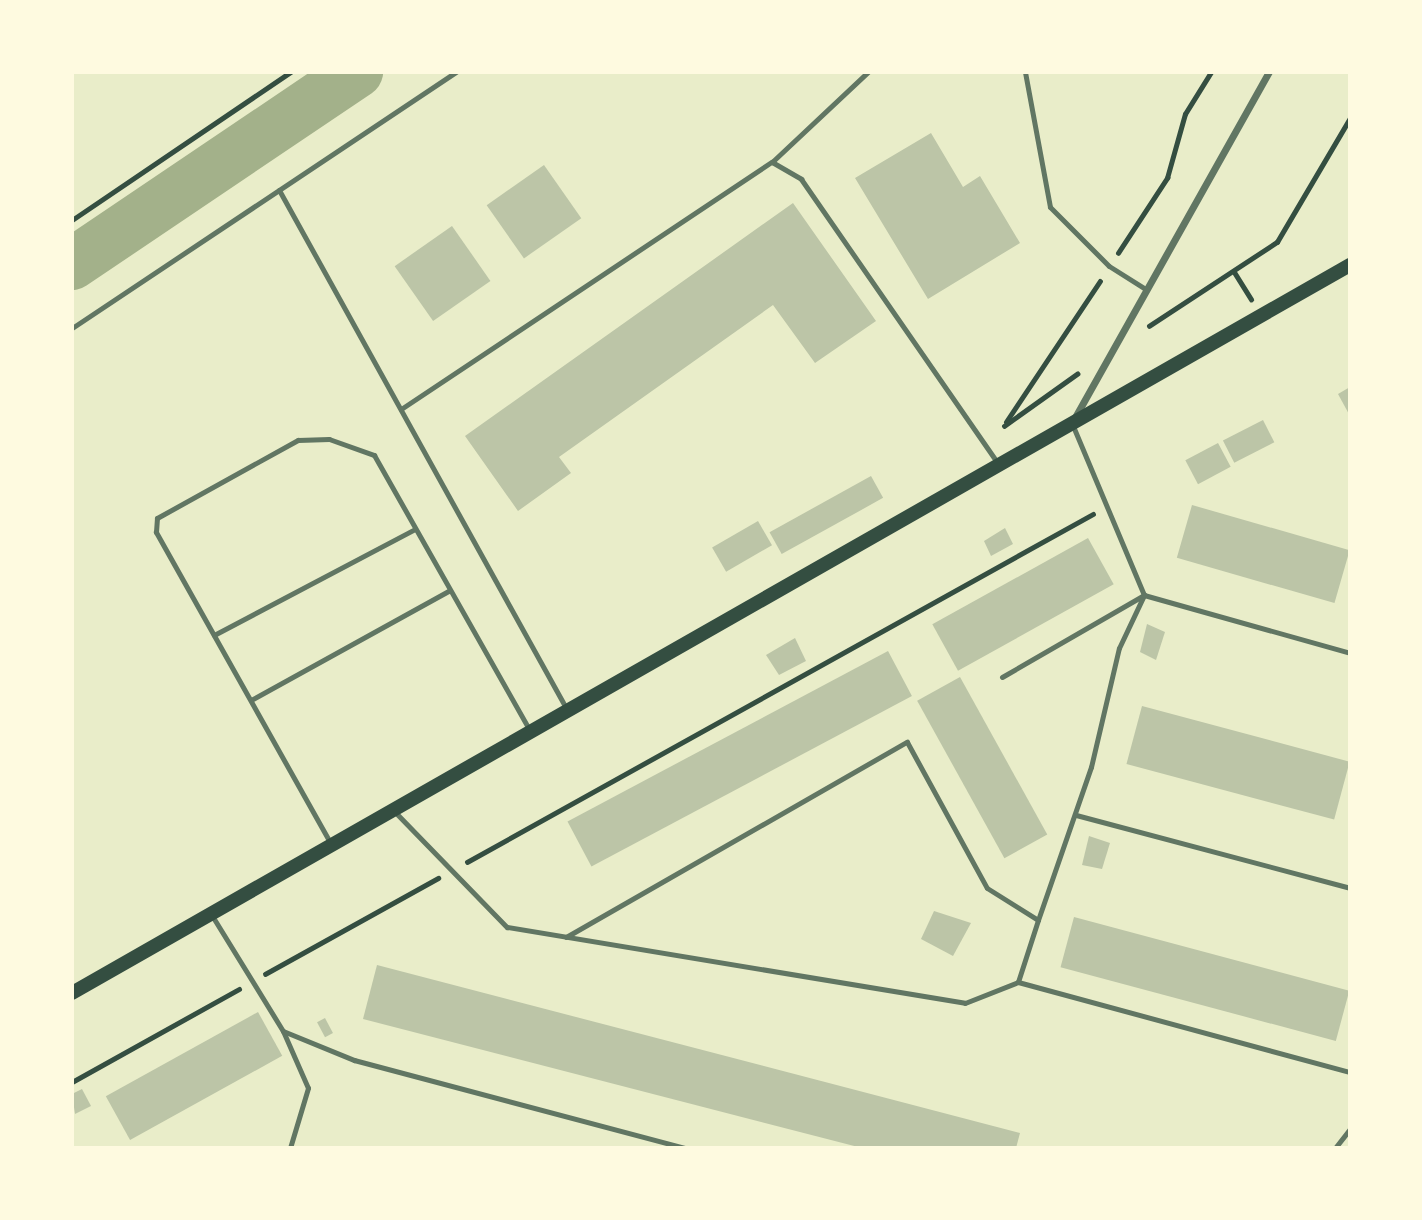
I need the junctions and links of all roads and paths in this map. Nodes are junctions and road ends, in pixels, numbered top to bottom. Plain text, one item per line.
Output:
1 (291, 72) edge
2 (456, 72) edge
3 (868, 72) edge
4 (1025, 72) edge
5 (1269, 72) edge
6 (1350, 118) edge
7 (772, 162) junction
8 (279, 190) junction
9 (72, 220) edge
10 (1350, 265) edge
11 (1236, 273) junction
12 (1144, 288) junction
13 (1261, 316) junction
14 (72, 328) edge
15 (1145, 328) dead end
16 (1111, 349) junction
17 (401, 409) junction
18 (1072, 423) junction
19 (1004, 426) dead end
20 (1000, 465) junction
21 (1108, 506) junction
22 (415, 528) junction
23 (450, 590) junction
24 (1144, 595) junction
25 (214, 635) junction
26 (1350, 653) edge
27 (1002, 677) dead end
28 (251, 700) junction
29 (566, 708) junction
30 (529, 729) junction
31 (392, 809) junction
32 (1076, 815) junction
33 (331, 845) junction
34 (451, 871) junction
35 (1350, 888) edge
36 (211, 914) junction
37 (1038, 920) junction
38 (566, 937) junction
39 (252, 982) junction
40 (1018, 982) junction
41 (72, 993) edge
42 (283, 1031) junction
43 (1350, 1072) edge
44 (72, 1082) edge
45 (1350, 1129) edge
46 (290, 1148) edge
47 (684, 1148) edge
48 (1335, 1148) edge

1 - 9 path
2 - 8 lane
3 - 7 lane
4 - 12 lane
5 - 12 street
6 - 11 path
7 - 17 lane
7 - 20 lane
8 - 14 lane
8 - 17 lane
10 - 13 main road
11 - 13 path
11 - 15 path
12 - 16 street
13 - 18 main road
16 - 18 street
16 - 19 path
17 - 29 lane
18 - 20 main road
18 - 21 lane
20 - 29 main road
21 - 24 lane
21 - 34 path
22 - 23 lane
22 - 25 lane
22 - 25 lane
23 - 28 lane
23 - 30 lane
24 - 26 lane
24 - 27 lane
24 - 32 lane
25 - 28 lane
28 - 33 lane
29 - 30 main road
30 - 31 main road
31 - 33 main road
31 - 34 lane
32 - 35 lane
32 - 37 lane
33 - 36 main road
34 - 38 lane
34 - 39 path
36 - 39 lane
36 - 41 main road
37 - 38 lane
37 - 40 lane
38 - 40 lane
39 - 42 lane
39 - 44 path
40 - 43 lane
42 - 46 lane
42 - 47 lane
45 - 48 lane

